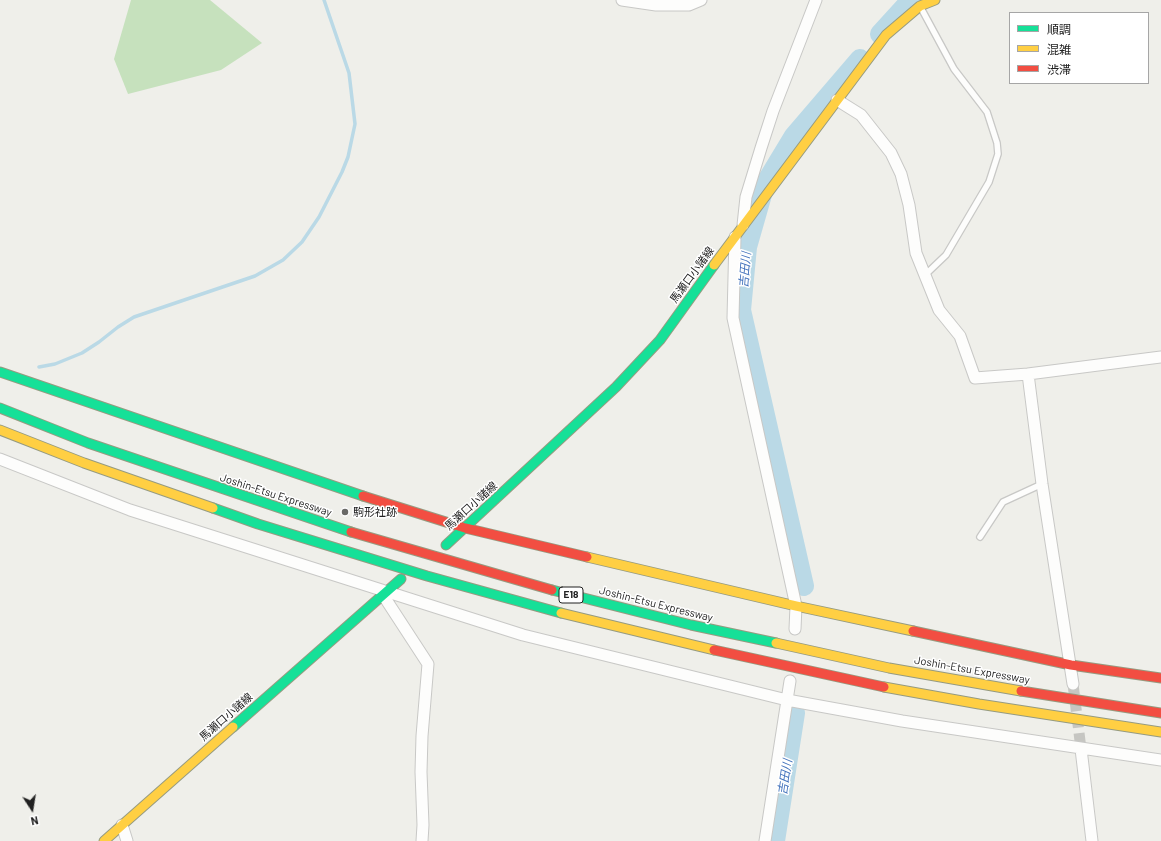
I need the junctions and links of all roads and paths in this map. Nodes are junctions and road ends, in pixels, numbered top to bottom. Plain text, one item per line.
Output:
1 (622, 0) edge
2 (701, 0) edge
3 (816, 0) edge
4 (935, 0) edge
5 (919, 3) edge
6 (838, 100) junction
7 (743, 225) junction
8 (735, 237) junction
9 (925, 275) junction
10 (1161, 357) edge
11 (0, 372) edge
12 (1028, 374) junction
13 (0, 408) edge
14 (0, 430) edge
15 (0, 459) edge
16 (1042, 484) junction
17 (465, 528) junction
18 (980, 537) dead end
19 (446, 545) dead end
20 (401, 579) dead end
21 (385, 593) junction
22 (796, 606) junction
23 (795, 629) dead end
24 (1071, 665) junction
25 (1161, 678) edge
26 (790, 681) dead end
27 (1073, 684) tunnel mouth
28 (787, 700) junction
29 (1161, 713) edge
30 (1161, 732) edge
31 (1081, 749) junction
32 (1161, 760) edge
33 (122, 825) junction
34 (104, 841) edge
35 (127, 841) edge
36 (422, 841) edge
37 (766, 841) edge
38 (1092, 841) edge

1 - 2 street
3 - 7 street
4 - 5 main road, 馬瀬口小諸線
5 - 6 main road, 馬瀬口小諸線
5 - 9 lane
6 - 7 main road, 馬瀬口小諸線
6 - 9 street
7 - 8 main road, 馬瀬口小諸線
8 - 17 main road, 馬瀬口小諸線
8 - 22 street
9 - 12 street
10 - 12 street
11 - 17 main road
12 - 16 street
13 - 29 main road, Joshin-Etsu Expressway / E18
14 - 30 main road, E18
15 - 21 street
16 - 18 lane
16 - 24 street
17 - 19 main road, 馬瀬口小諸線
17 - 22 main road
20 - 21 main road, 馬瀬口小諸線
21 - 28 street
21 - 33 main road, 馬瀬口小諸線
21 - 36 street
22 - 23 street
22 - 24 main road
24 - 25 main road
24 - 27 street
26 - 28 street
28 - 31 street
28 - 37 street
31 - 32 street
31 - 38 street
33 - 34 main road, 馬瀬口小諸線
33 - 35 street

